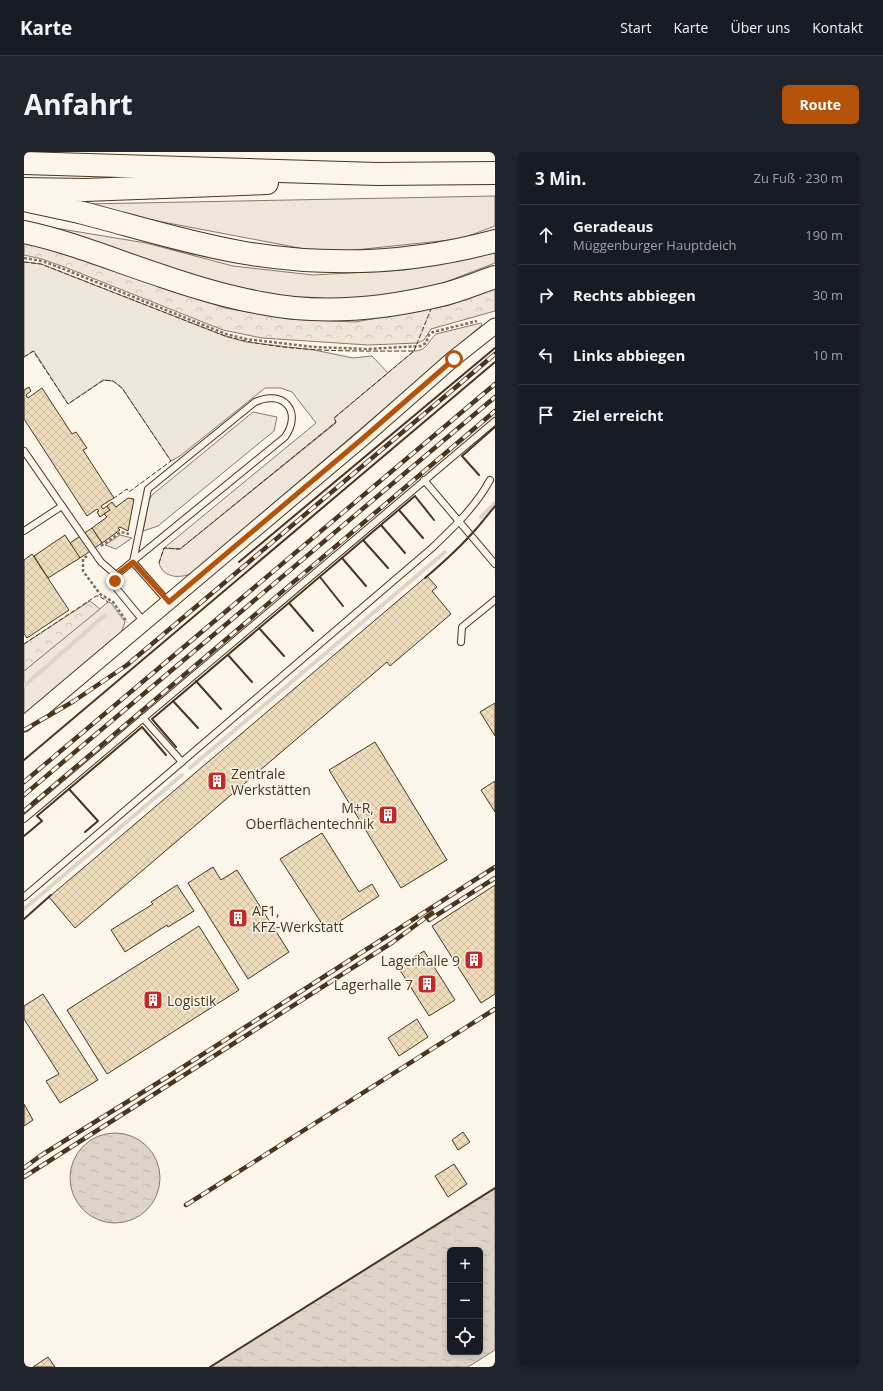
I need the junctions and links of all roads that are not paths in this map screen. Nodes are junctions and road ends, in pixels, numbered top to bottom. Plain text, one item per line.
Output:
1 (24, 163) edge
2 (495, 173) edge
3 (377, 174) junction
4 (24, 190) edge
5 (24, 200) edge
6 (24, 217) edge
7 (24, 232) edge
8 (158, 233) junction
9 (495, 241) edge
10 (495, 277) edge
11 (495, 326) edge
12 (495, 421) edge
13 (24, 451) edge
14 (424, 480) junction
15 (490, 480) dead end
16 (62, 506) junction
17 (459, 522) junction
18 (24, 531) edge
19 (133, 562) junction
20 (495, 564) edge
21 (116, 575) junction
22 (495, 600) edge
23 (169, 602) junction
24 (139, 627) junction
25 (461, 642) dead end
26 (143, 718) junction
27 (24, 724) edge
28 (182, 762) junction
29 (24, 819) edge
30 (24, 897) edge

1 - 3 highway
2 - 3 highway
3 - 4 highway
5 - 8 highway
6 - 8 highway
7 - 10 highway
8 - 9 highway
11 - 23 street
12 - 14 lane
13 - 16 lane
14 - 17 lane
14 - 26 lane
15 - 17 lane
16 - 18 lane
16 - 21 lane
17 - 20 lane
17 - 28 lane
19 - 19 lane
19 - 21 lane
19 - 23 lane
21 - 24 lane
22 - 25 lane
23 - 24 street
24 - 27 street
26 - 28 lane
26 - 29 lane
28 - 30 lane

